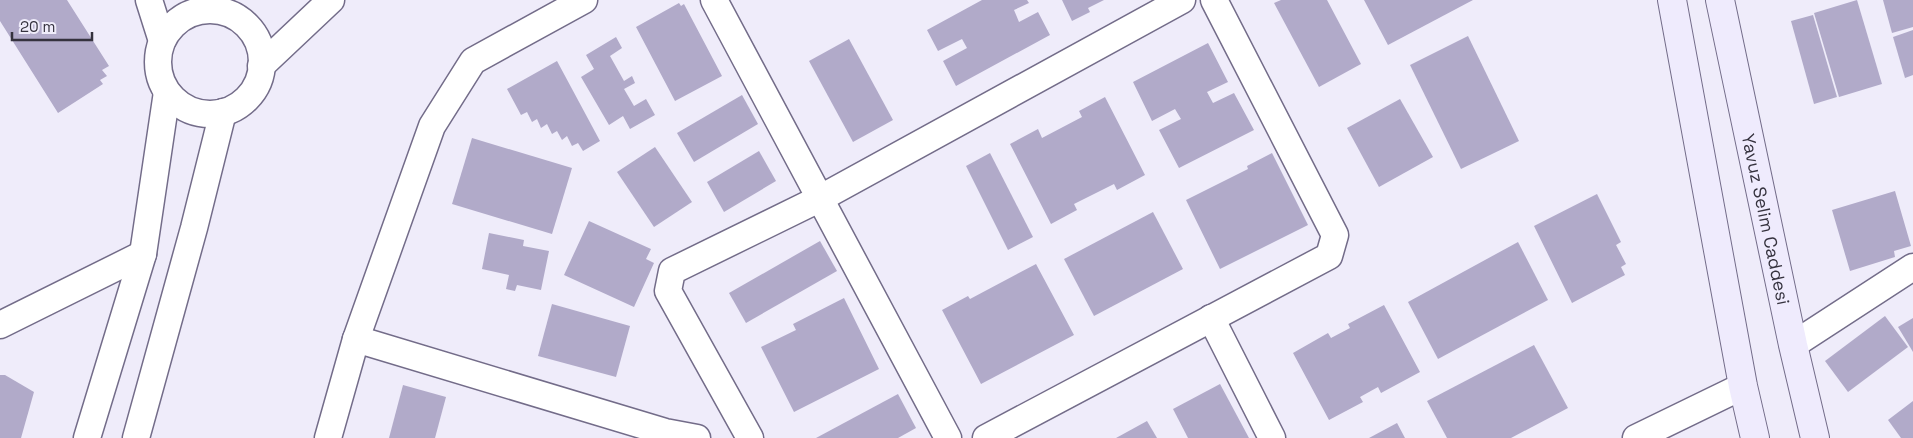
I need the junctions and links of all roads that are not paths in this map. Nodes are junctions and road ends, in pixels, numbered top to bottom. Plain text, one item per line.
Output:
1 (149, 0) edge
2 (331, 0) edge
3 (584, 0) edge
4 (714, 0) edge
5 (1182, 0) edge
6 (1214, 0) edge
7 (1672, 0) edge
8 (1722, 1) edge
9 (214, 5) edge
10 (162, 41) junction
11 (261, 66) junction
12 (167, 92) junction
13 (223, 112) junction
14 (819, 199) junction
15 (143, 254) junction
16 (1913, 267) edge
17 (1211, 318) junction
18 (0, 325) edge
19 (356, 339) junction
20 (1793, 345) junction
21 (1743, 386) junction
22 (87, 438) edge
23 (136, 438) edge
24 (328, 438) edge
25 (697, 438) edge
26 (750, 438) edge
27 (948, 438) edge
28 (986, 438) edge
29 (1272, 438) edge
30 (1636, 438) edge
31 (1755, 438) edge
32 (1815, 438) edge

1 - 10 street
2 - 11 street
3 - 19 street
4 - 14 street
5 - 14 street
6 - 17 street
7 - 21 main road
8 - 20 main road, Yavuz Selim Caddesi
9 - 10 street
9 - 11 street
10 - 12 street
11 - 13 street
12 - 13 street
12 - 15 street
13 - 23 street
14 - 26 street
14 - 27 street
15 - 18 street
15 - 22 street
16 - 20 street
17 - 28 street
17 - 29 street
19 - 24 street
19 - 25 street
20 - 32 main road, Yavuz Selim Caddesi
21 - 30 street
21 - 31 main road

